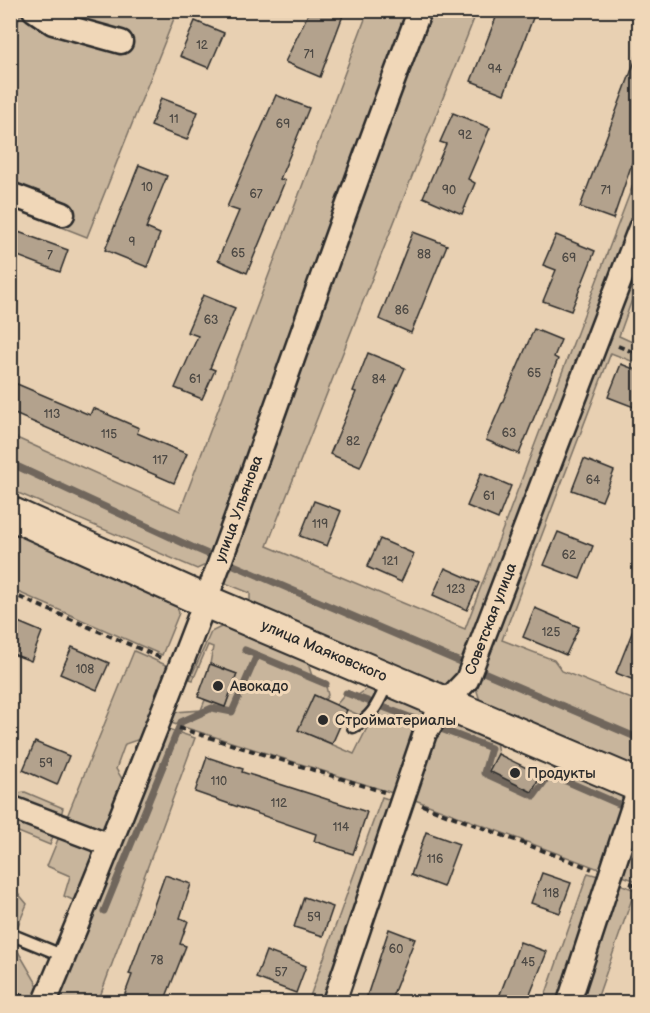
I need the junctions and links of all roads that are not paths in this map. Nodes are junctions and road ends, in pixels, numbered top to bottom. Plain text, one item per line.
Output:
1 (34, 10) edge
2 (420, 10) edge
3 (121, 42) dead end
4 (10, 194) edge
5 (63, 214) dead end
6 (639, 228) edge
7 (10, 513) edge
8 (205, 601) junction
9 (390, 679) junction
10 (446, 702) junction
11 (353, 727) dead end
12 (639, 786) edge
13 (10, 807) edge
14 (632, 837) edge
15 (110, 845) junction
16 (10, 934) edge
17 (64, 956) junction
18 (10, 997) edge
19 (24, 1002) edge
20 (45, 1002) edge
21 (334, 1002) edge
22 (569, 1002) edge

1 - 3 street
2 - 8 street, улица Ульянова
4 - 5 street
6 - 10 street, Советская улица
7 - 8 main road, улица Маяковского
8 - 9 main road, улица Маяковского
8 - 15 street, улица Ульянова
9 - 10 main road, улица Маяковского
9 - 11 lane
10 - 12 main road, улица Маяковского
10 - 21 street, Советская улица
12 - 14 street
13 - 15 street
14 - 22 street
15 - 17 street, улица Ульянова
16 - 17 lane
17 - 20 street, улица Ульянова
18 - 19 lane

